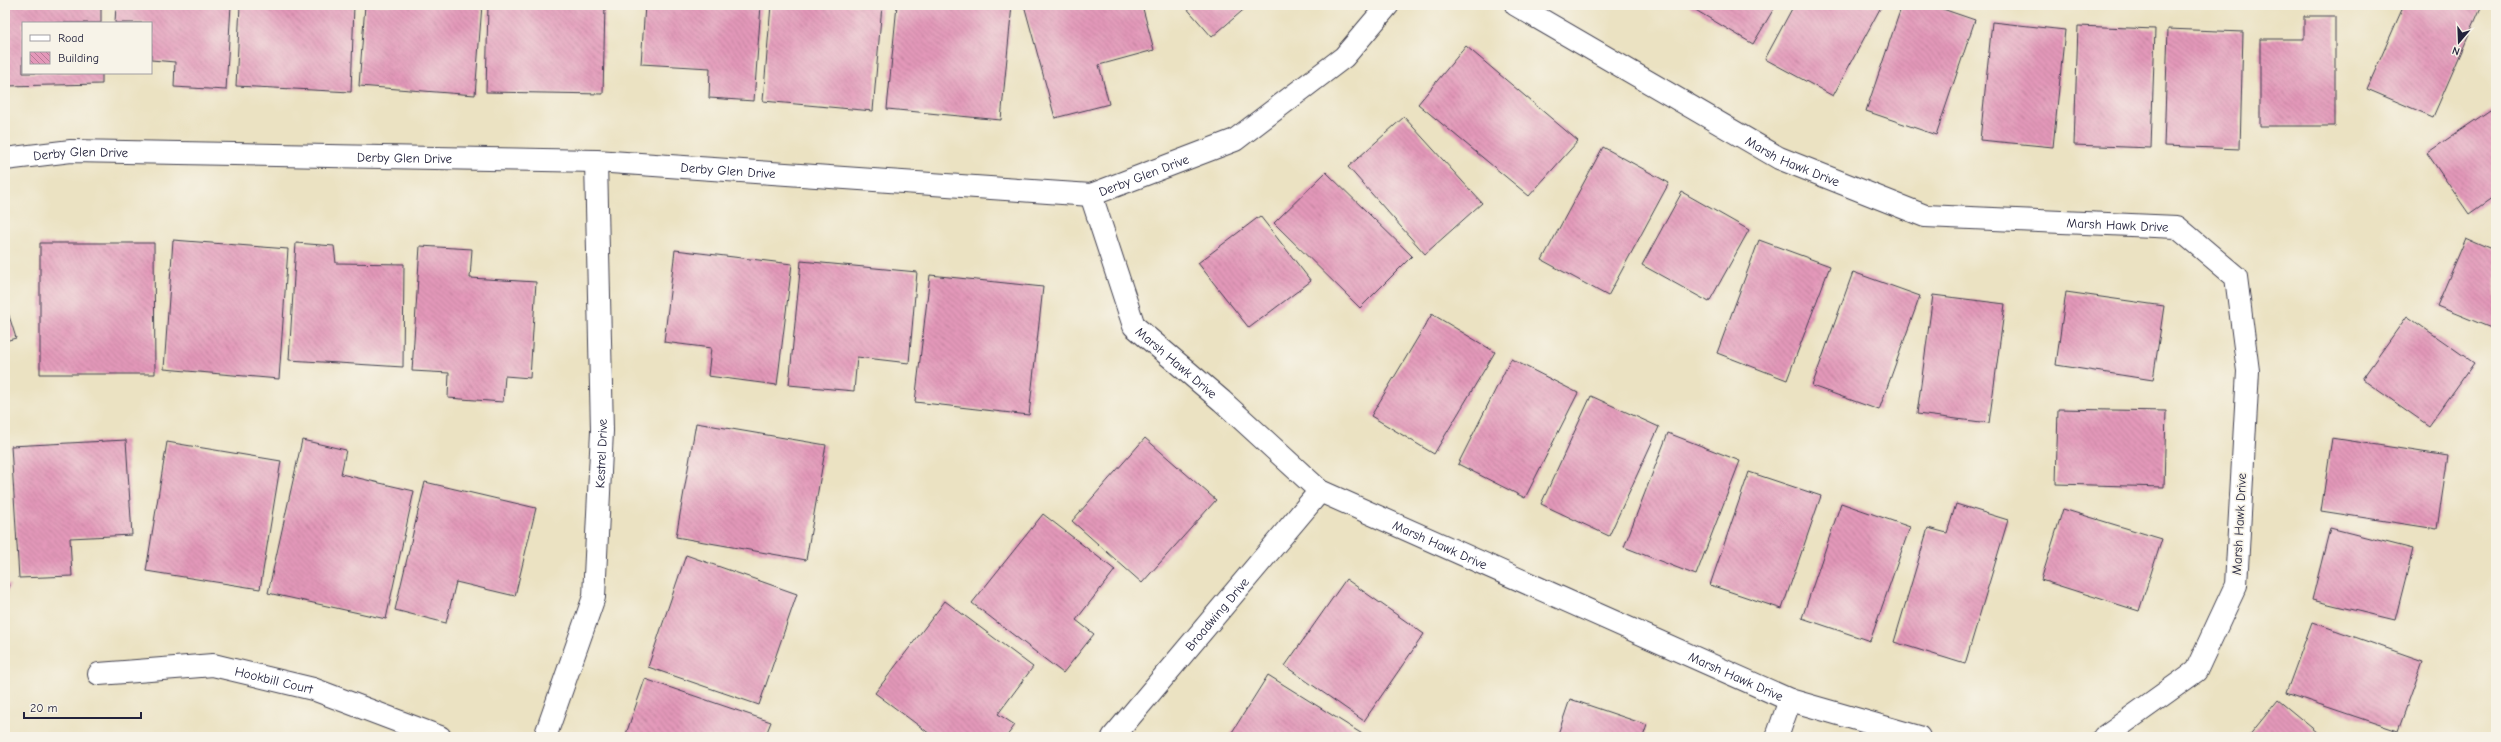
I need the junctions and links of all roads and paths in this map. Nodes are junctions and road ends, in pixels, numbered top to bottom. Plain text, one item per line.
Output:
1 (1388, 5) edge
2 (1516, 5) edge
3 (5, 159) edge
4 (596, 160) junction
5 (1091, 195) junction
6 (1320, 491) junction
7 (99, 674) dead end
8 (1790, 700) junction
9 (440, 737) edge
10 (545, 737) edge
11 (1113, 737) edge
12 (1777, 737) edge
13 (1919, 737) edge
14 (2104, 737) edge

1 - 5 street, Derby Glen Drive
2 - 14 street, Marsh Hawk Drive
3 - 4 street, Derby Glen Drive
4 - 5 street, Derby Glen Drive
4 - 10 street, Kestrel Drive
5 - 6 street, Marsh Hawk Drive
6 - 8 street, Marsh Hawk Drive
6 - 11 street, Broadwing Drive
7 - 9 street, Hookbill Court
8 - 12 street
8 - 13 street, Marsh Hawk Drive

